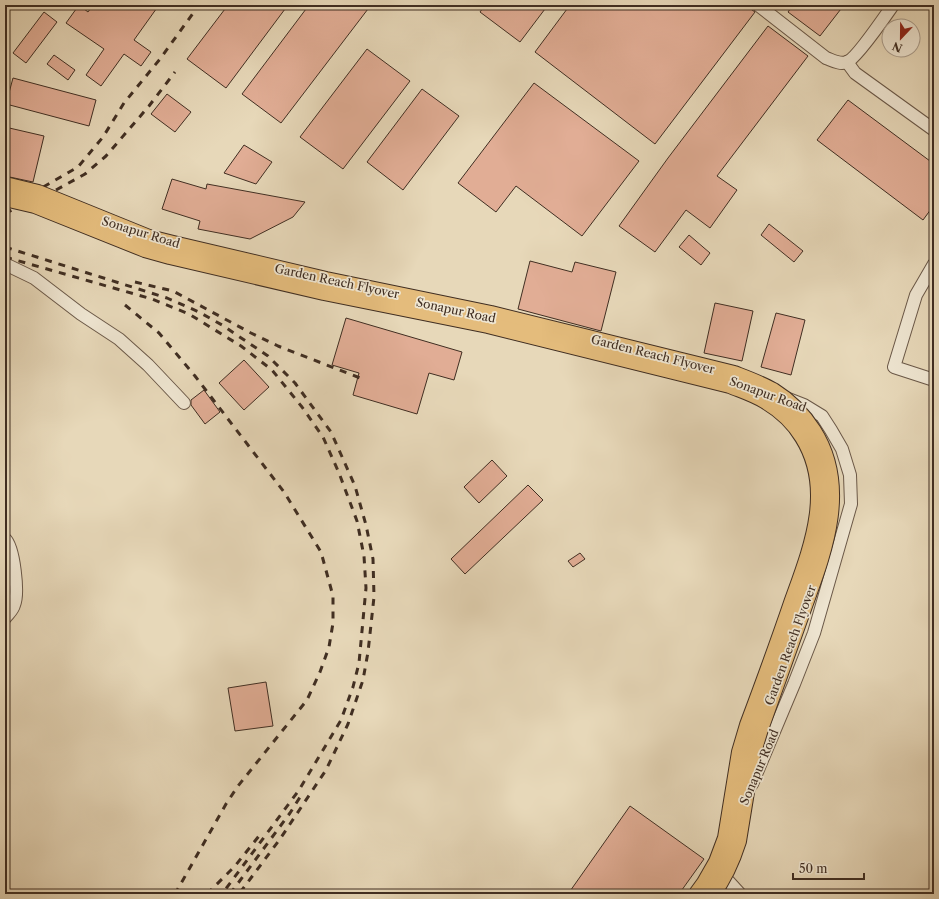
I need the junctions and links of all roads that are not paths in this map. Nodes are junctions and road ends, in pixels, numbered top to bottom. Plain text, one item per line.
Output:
1 (758, 5) edge
2 (894, 5) edge
3 (846, 62) junction
4 (934, 130) edge
5 (5, 185) edge
6 (5, 191) edge
7 (5, 198) edge
8 (5, 264) edge
9 (934, 264) edge
10 (934, 380) edge
11 (184, 403) dead end
12 (5, 539) edge
13 (5, 618) edge
14 (716, 867) junction
15 (697, 894) edge
16 (712, 894) edge
17 (740, 894) edge

1 - 3 street
2 - 3 street
3 - 4 street
5 - 16 main road, Garden Reach Flyover, bridge
6 - 14 street, Sonapur Road
7 - 15 main road, Garden Reach Flyover, bridge
8 - 11 street
9 - 10 street
12 - 13 street
14 - 15 street, Sonapur Road
14 - 17 street

